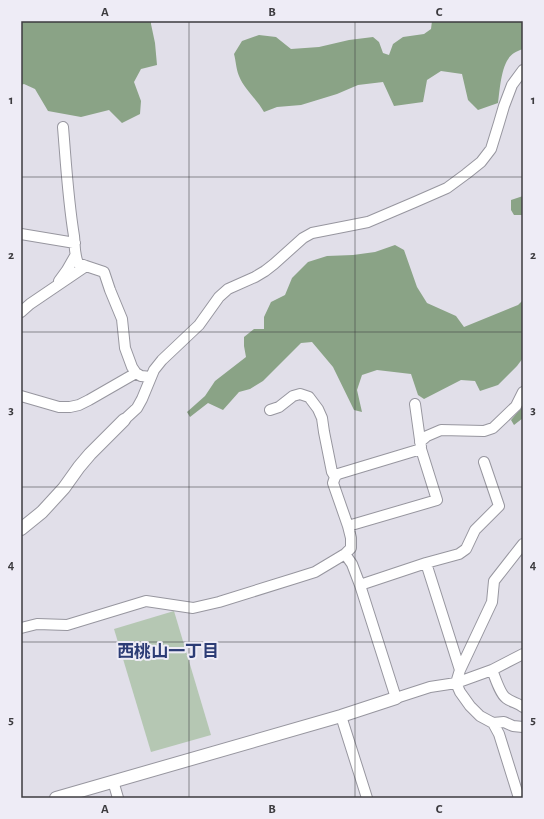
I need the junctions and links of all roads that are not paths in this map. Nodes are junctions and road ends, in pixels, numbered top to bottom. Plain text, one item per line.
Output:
1 (523, 70) edge
2 (63, 127) dead end
3 (21, 234) edge
4 (75, 243) junction
5 (75, 256) junction
6 (86, 266) junction
7 (53, 289) junction
8 (21, 312) edge
9 (136, 373) junction
10 (151, 377) junction
11 (523, 392) edge
12 (21, 396) edge
13 (415, 404) dead end
14 (270, 410) dead end
15 (124, 420) joint
16 (421, 446) junction
17 (484, 462) dead end
18 (335, 477) junction
19 (348, 526) junction
20 (21, 529) edge
21 (523, 544) edge
22 (346, 554) junction
23 (426, 563) junction
24 (360, 585) junction
25 (21, 628) edge
26 (523, 654) edge
27 (460, 670) junction
28 (492, 670) junction
29 (456, 683) junction
30 (396, 698) junction
31 (523, 707) edge
32 (341, 716) junction
33 (493, 723) junction
34 (523, 727) edge
35 (113, 781) junction
36 (56, 798) edge
37 (118, 798) edge
38 (367, 798) edge
39 (519, 798) edge

1 - 10 street
2 - 4 street
3 - 4 street
4 - 5 street
5 - 6 street
5 - 7 street
6 - 7 street
6 - 9 street
7 - 8 street
9 - 10 street
9 - 12 street
10 - 15 street
11 - 16 street
13 - 16 street
14 - 18 street
15 - 20 street
16 - 18 street
16 - 19 street
17 - 23 street
18 - 19 street
19 - 22 street
21 - 27 street
22 - 24 street
22 - 25 street
23 - 24 street
23 - 27 street
24 - 30 street
26 - 28 street
27 - 29 street
28 - 29 street
28 - 31 street
29 - 30 street
29 - 33 street
30 - 32 street
32 - 35 street
32 - 38 street
33 - 34 street
33 - 39 street
35 - 36 street
35 - 37 street

